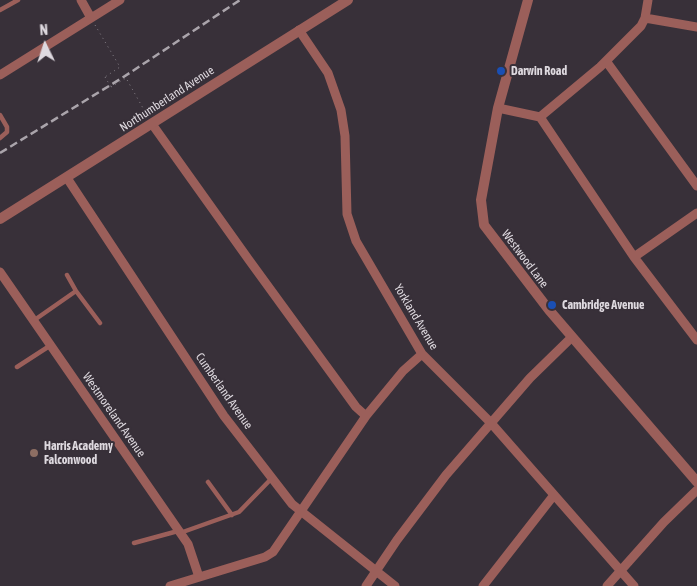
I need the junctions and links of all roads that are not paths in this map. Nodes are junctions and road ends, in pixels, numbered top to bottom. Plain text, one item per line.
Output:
1 (18, 0) edge
2 (81, 0) edge
3 (120, 0) edge
4 (348, 0) edge
5 (528, 0) edge
6 (648, 0) edge
7 (0, 10) edge
8 (91, 18) junction
9 (645, 18) junction
10 (697, 27) edge
11 (299, 30) junction
12 (606, 61) junction
13 (0, 75) edge
14 (498, 108) junction
15 (0, 115) edge
16 (540, 118) junction
17 (152, 124) junction
18 (0, 138) edge
19 (67, 178) junction
20 (697, 186) edge
21 (697, 213) edge
22 (0, 219) edge
23 (634, 257) junction
24 (0, 273) edge
25 (67, 274) dead end
26 (76, 291) junction
27 (33, 321) junction
28 (100, 323) dead end
29 (572, 338) junction
30 (697, 340) edge
31 (50, 345) junction
32 (422, 354) junction
33 (17, 367) dead end
34 (366, 416) junction
35 (490, 423) junction
36 (272, 478) junction
37 (208, 482) dead end
38 (697, 482) edge
39 (697, 490) edge
40 (554, 495) junction
41 (300, 512) junction
42 (232, 515) junction
43 (179, 532) junction
44 (134, 543) dead end
45 (376, 571) junction
46 (621, 571) junction
47 (199, 577) junction
48 (170, 586) edge
49 (366, 586) edge
50 (395, 586) edge
51 (483, 586) edge
52 (608, 586) edge
53 (634, 586) edge

1 - 7 lane
2 - 8 street
3 - 8 street
4 - 11 street, Northumberland Avenue
5 - 14 street, Westwood Lane
6 - 9 street
8 - 13 street
9 - 10 street
9 - 12 street
11 - 17 street, Northumberland Avenue
11 - 32 street, Yorkland Avenue
12 - 16 street
12 - 20 street
14 - 16 street
14 - 29 street, Westwood Lane
15 - 18 lane
16 - 23 street
17 - 19 street, Northumberland Avenue
17 - 34 street
19 - 22 street, Northumberland Avenue
19 - 36 street, Cumberland Avenue
21 - 23 street
23 - 30 street
24 - 27 street, Westmoreland Avenue
25 - 26 lane
26 - 27 lane
26 - 28 lane
27 - 31 street, Westmoreland Avenue
29 - 35 street
29 - 38 street, Westwood Lane
31 - 33 lane
31 - 43 street, Westmoreland Avenue
32 - 34 street
32 - 35 street, Yorkland Avenue
34 - 41 street
35 - 40 street, Yorkland Avenue
35 - 45 street
36 - 41 street, Cumberland Avenue
36 - 42 lane
37 - 42 lane
39 - 46 street
40 - 46 street, Yorkland Avenue
40 - 51 street
41 - 45 street, Cumberland Avenue
41 - 47 street
42 - 43 lane
43 - 44 lane
43 - 47 street, Westmoreland Avenue
45 - 49 street
45 - 50 street, Cumberland Avenue
46 - 52 street
46 - 53 street, Yorkland Avenue
47 - 48 street

